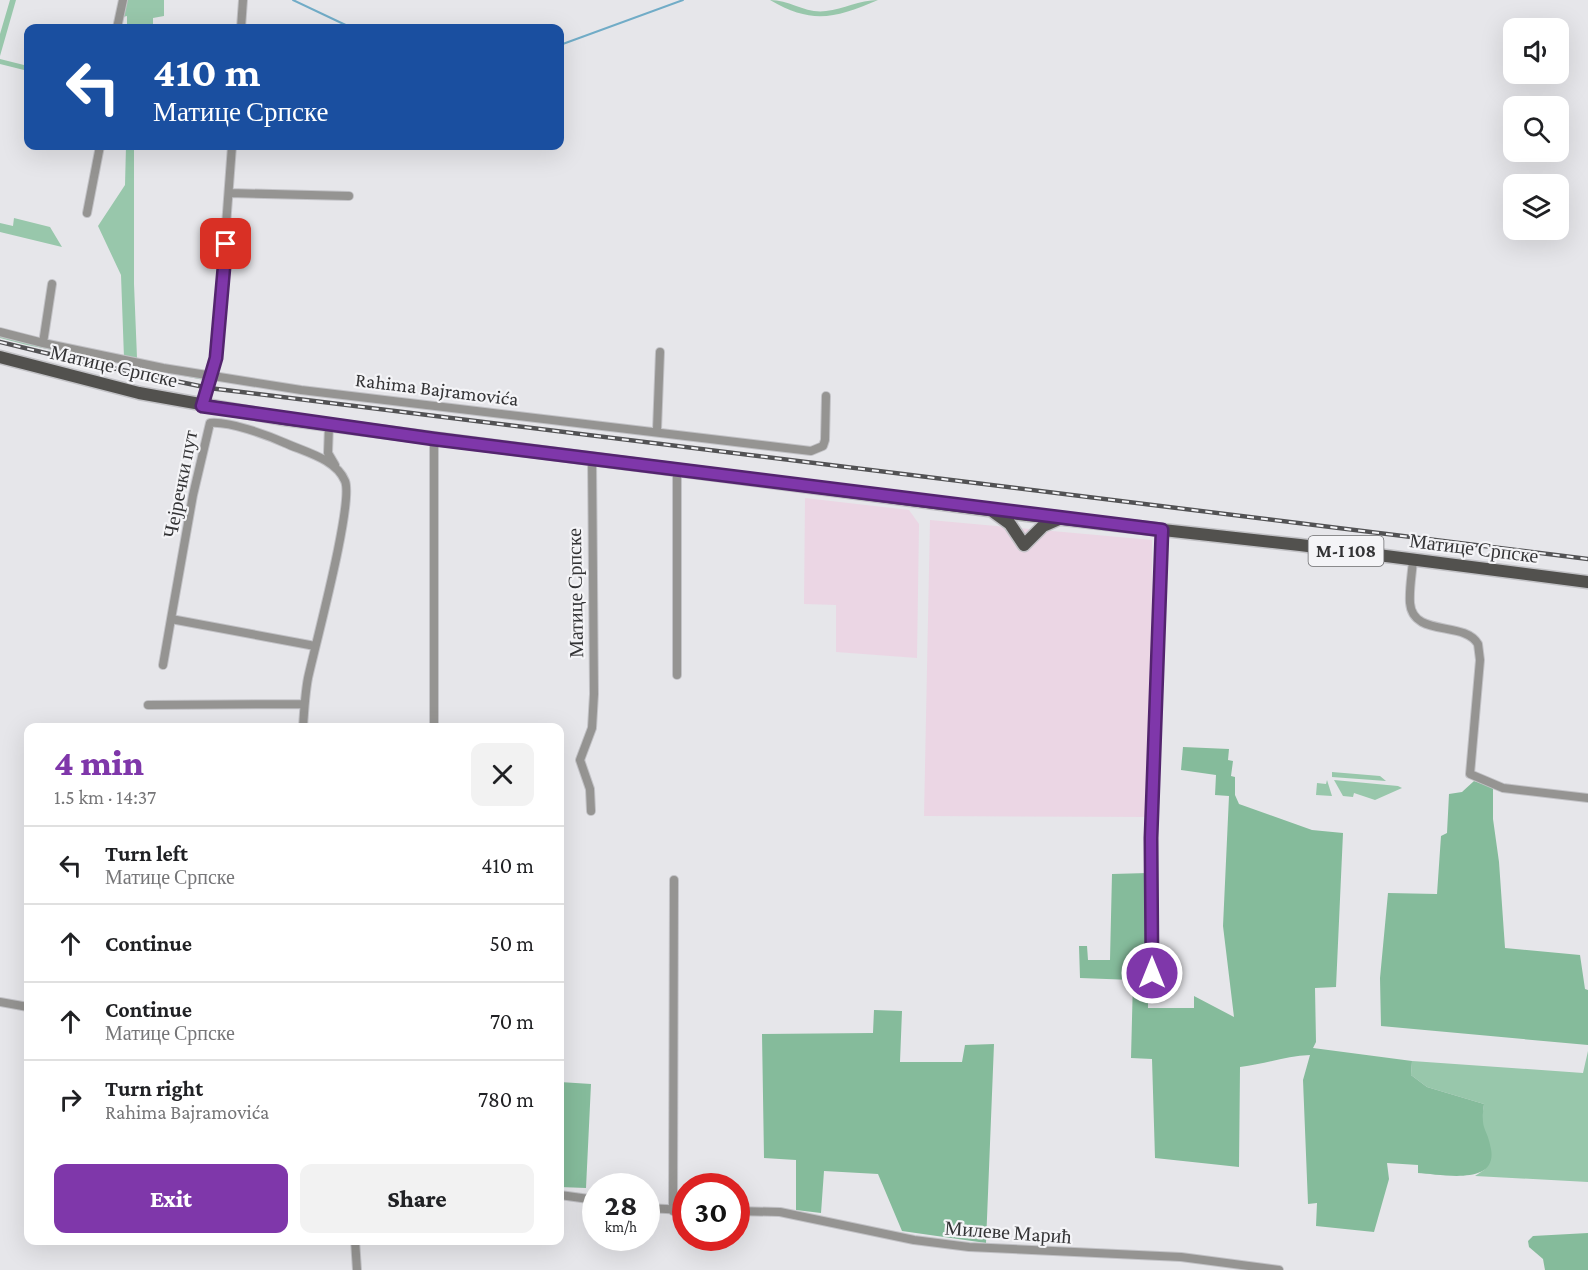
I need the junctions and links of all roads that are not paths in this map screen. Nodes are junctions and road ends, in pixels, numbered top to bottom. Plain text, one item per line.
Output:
1 (123, 0) edge
2 (243, 0) edge
3 (118, 24) edge
4 (241, 24) edge
5 (99, 150) edge
6 (232, 150) edge
7 (229, 193) junction
8 (349, 196) dead end
9 (87, 213) dead end
10 (52, 284) dead end
11 (0, 332) edge
12 (43, 343) junction
13 (660, 352) dead end
14 (0, 357) edge
15 (212, 377) junction
16 (826, 396) dead end
17 (202, 406) junction
18 (329, 425) junction
19 (657, 430) junction
20 (434, 439) junction
21 (592, 458) junction
22 (336, 466) junction
23 (678, 468) junction
24 (990, 509) junction
25 (1060, 518) junction
26 (1162, 530) junction
27 (1413, 560) junction
28 (1588, 582) edge
29 (171, 619) junction
30 (315, 646) junction
31 (163, 665) dead end
32 (677, 675) dead end
33 (304, 704) junction
34 (148, 705) dead end
35 (303, 723) edge
36 (434, 723) edge
37 (1588, 798) edge
38 (591, 811) dead end
39 (674, 880) dead end
40 (1152, 973) dead end
41 (0, 1002) edge
42 (24, 1007) edge
43 (673, 1173) edge
44 (564, 1196) edge
45 (582, 1198) edge
46 (750, 1211) edge
47 (355, 1245) edge
48 (357, 1270) edge
49 (1279, 1270) edge

1 - 3 street
2 - 4 street
5 - 9 street
6 - 7 street
7 - 8 street
7 - 15 street
10 - 12 street
11 - 12 street, Rahima Bajramovića
12 - 15 street, Rahima Bajramovića
13 - 19 street
14 - 17 main road, Матице Српске / M-I 108
15 - 17 street
15 - 19 street, Rahima Bajramovića
16 - 19 street, Rahima Bajramovića
17 - 18 main road, Матице Српске / M-I 108
18 - 20 main road, Матице Српске / M-I 108
18 - 22 street
20 - 21 main road, Матице Српске / M-I 108
20 - 36 street
21 - 23 main road, Матице Српске / M-I 108
21 - 38 street, Матице Српске
22 - 29 street, Чејречки пут
22 - 30 street
23 - 24 main road, Матице Српске / M-I 108
23 - 32 street
24 - 25 main road, Матице Српске / M-I 108
24 - 25 main road
25 - 26 main road, Матице Српске / M-I 108
26 - 27 main road, Матице Српске / M-I 108
26 - 40 street
27 - 28 main road, Матице Српске / M-I 108
27 - 37 street
29 - 30 street
29 - 31 street, Чејречки пут
30 - 33 street
33 - 34 street
33 - 35 street
39 - 43 street
41 - 42 street
44 - 45 street
46 - 49 street, Милеве Мaрић
47 - 48 street

